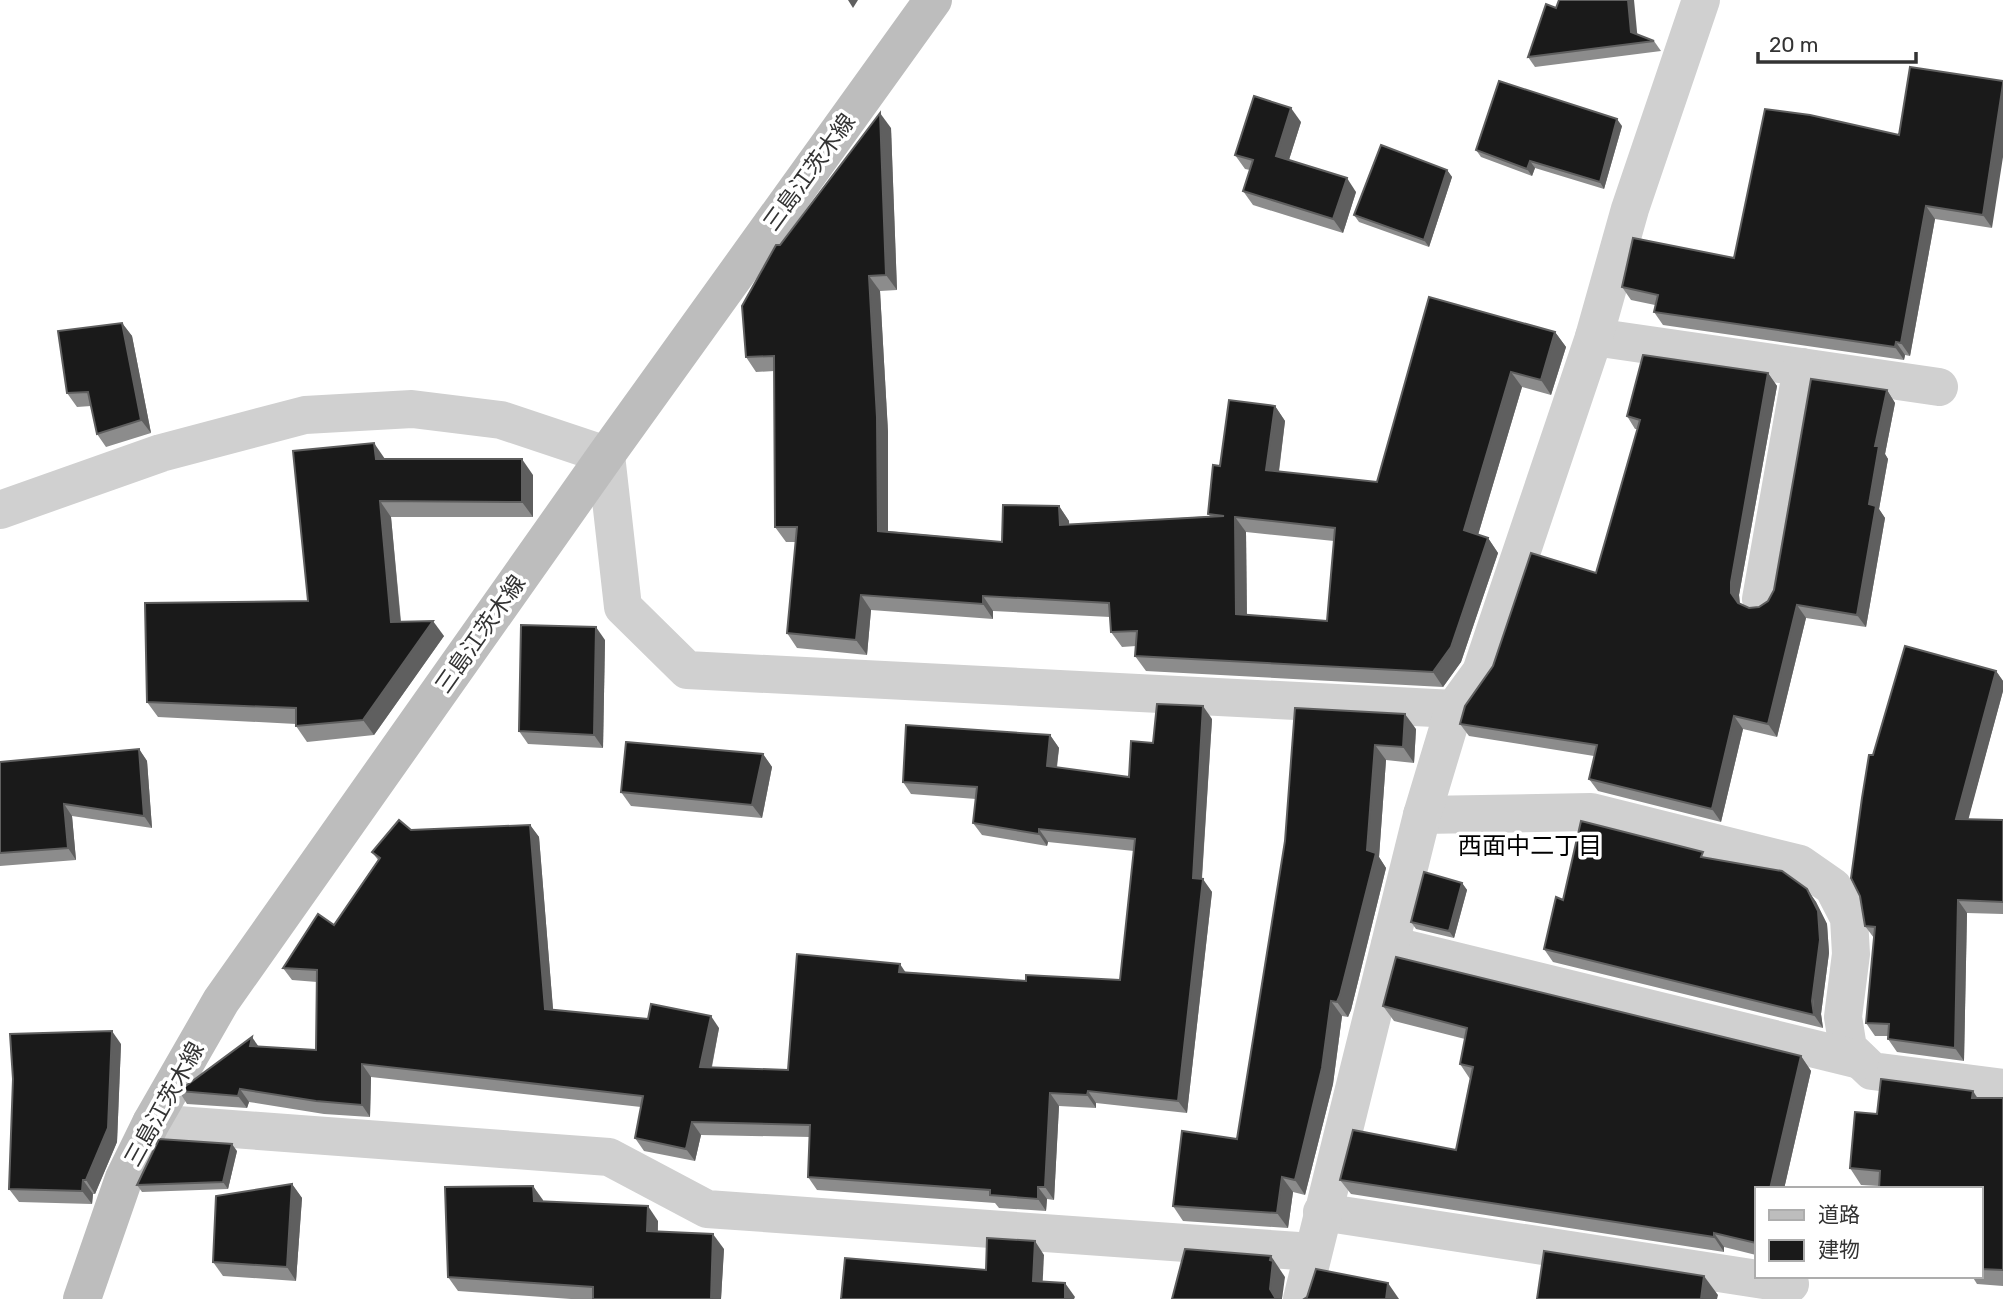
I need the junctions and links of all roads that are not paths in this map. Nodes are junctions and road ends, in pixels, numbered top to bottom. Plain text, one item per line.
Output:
1 (933, 0) edge
2 (1701, 0) edge
3 (1594, 337) junction
4 (1802, 367) junction
5 (1939, 387) dead end
6 (606, 455) junction
7 (0, 510) edge
8 (1761, 599) dead end
9 (1454, 709) junction
10 (1422, 814) junction
11 (1390, 945) junction
12 (1860, 1060) junction
13 (2003, 1088) edge
14 (151, 1123) junction
15 (1322, 1212) junction
16 (1313, 1252) junction
17 (1790, 1284) dead end
18 (82, 1299) edge
19 (1302, 1299) edge

1 - 6 main road, 三島江茨木線
2 - 3 street
3 - 4 street
3 - 9 street
4 - 5 street
4 - 8 street
6 - 7 street
6 - 9 street
6 - 14 main road, 三島江茨木線
9 - 10 street
10 - 11 street
10 - 12 street
11 - 12 street
11 - 15 street
12 - 13 street
14 - 16 street
14 - 18 main road, 三島江茨木線
15 - 16 street
15 - 17 street
16 - 19 street

